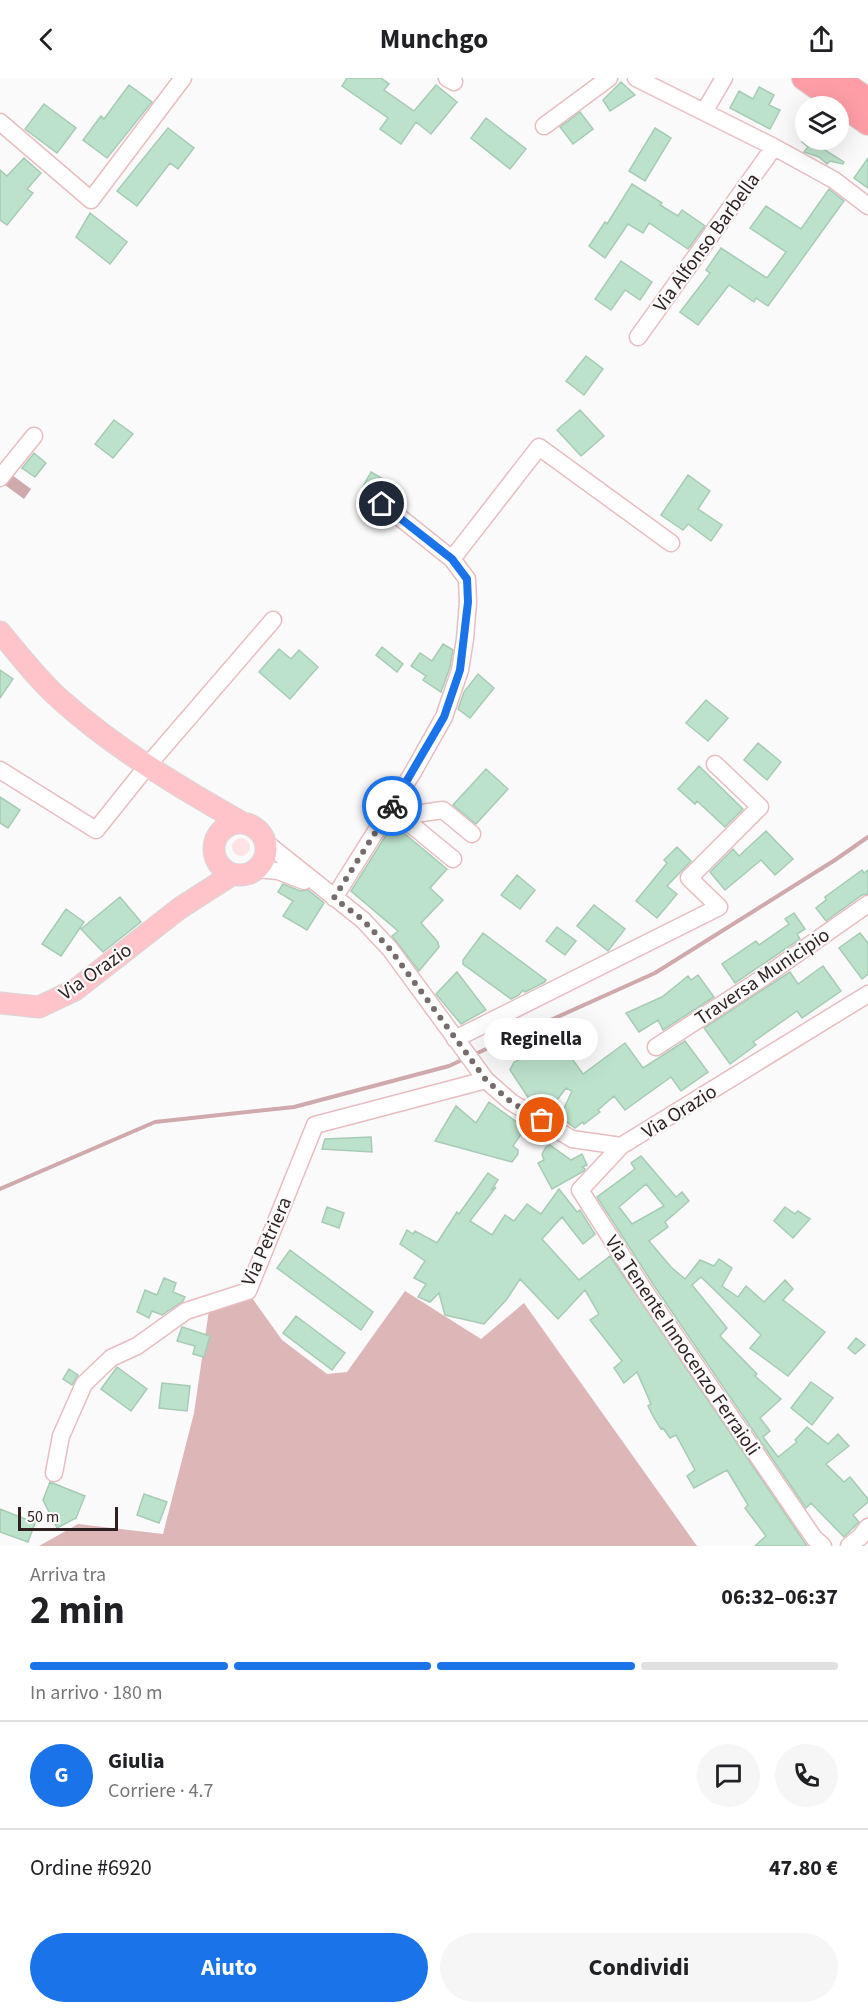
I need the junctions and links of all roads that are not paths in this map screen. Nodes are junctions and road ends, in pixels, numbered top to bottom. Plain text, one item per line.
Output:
1 (183, 78) edge
2 (609, 78) edge
3 (636, 78) edge
4 (724, 78) edge
5 (804, 78) edge
6 (836, 78) edge
7 (868, 100) edge
8 (704, 112) junction
9 (0, 122) edge
10 (868, 123) edge
11 (544, 126) dead end
12 (774, 147) junction
13 (868, 206) edge
14 (638, 337) dead end
15 (34, 436) dead end
16 (0, 478) edge
17 (382, 504) dead end
18 (671, 543) dead end
19 (452, 559) junction
20 (273, 620) dead end
21 (0, 632) edge
22 (148, 765) junction
23 (715, 765) dead end
24 (0, 770) edge
25 (179, 786) junction
26 (396, 812) junction
27 (242, 822) junction
28 (472, 834) dead end
29 (265, 842) junction
30 (216, 849) junction
31 (453, 860) dead end
32 (257, 869) junction
33 (233, 874) junction
34 (330, 895) junction
35 (868, 904) edge
36 (180, 908) junction
37 (868, 994) edge
38 (0, 1003) edge
39 (455, 1039) junction
40 (656, 1047) dead end
41 (486, 1080) junction
42 (621, 1146) junction
43 (54, 1473) dead end
44 (868, 1527) edge
45 (823, 1546) edge
46 (849, 1546) edge

1 - 9 street
2 - 11 street
3 - 8 street
4 - 8 street
5 - 10 highway
6 - 7 highway
8 - 12 street
12 - 13 street
12 - 14 street, Via Alfonso Barbella
15 - 16 street
17 - 19 street
18 - 19 street
19 - 26 street
20 - 22 street
21 - 22 main road
22 - 24 street
22 - 25 main road
23 - 39 street
25 - 27 main road
25 - 30 main road
26 - 28 street
26 - 31 street
26 - 34 street
27 - 29 main road
27 - 30 main road
29 - 32 main road
29 - 34 street
30 - 33 main road
30 - 36 main road
32 - 33 main road
32 - 34 street
33 - 36 main road
34 - 39 street
35 - 40 street, Traversa Municipio
36 - 38 main road, Via Orazio
37 - 42 street, Via Orazio
39 - 41 street, Via Orazio
41 - 42 street, Via Orazio
41 - 43 street, Via Petriera
42 - 45 street, Via Tenente Innocenzo Ferraioli
44 - 46 street

